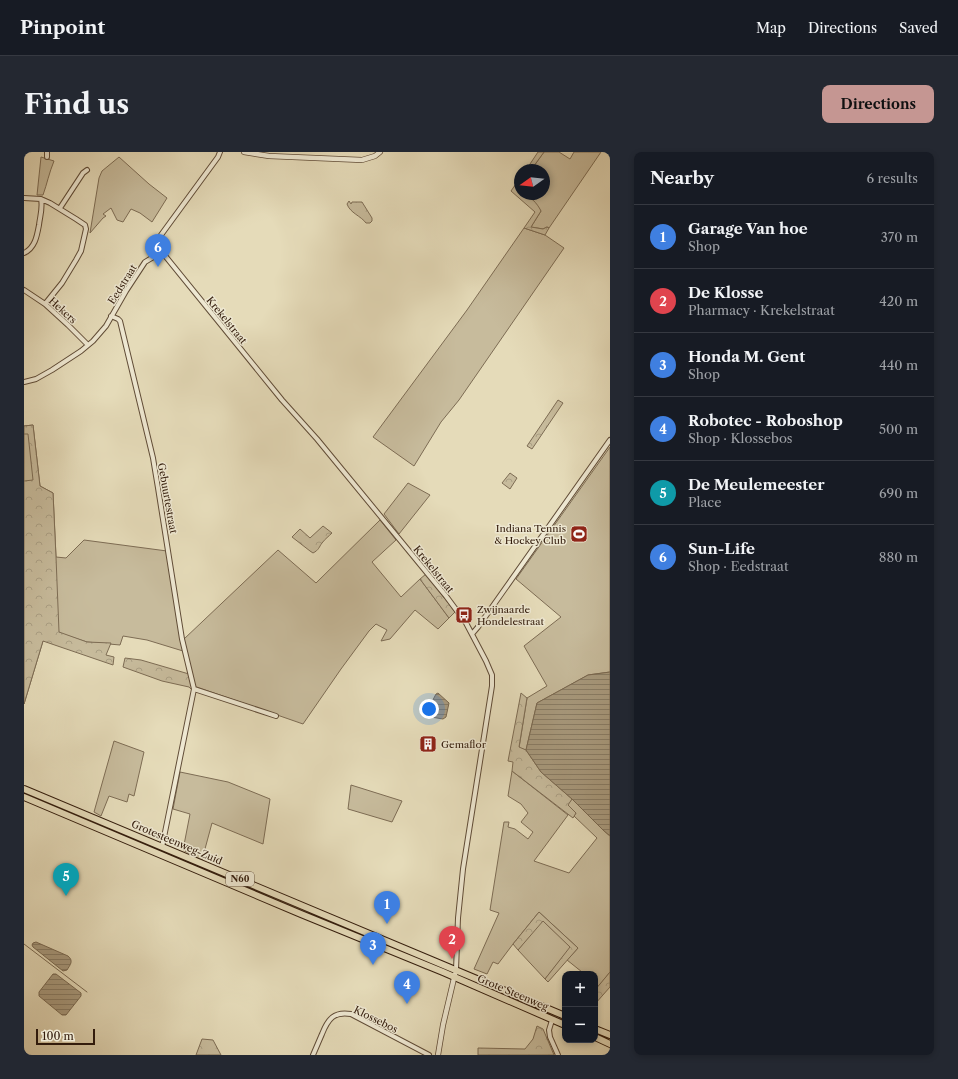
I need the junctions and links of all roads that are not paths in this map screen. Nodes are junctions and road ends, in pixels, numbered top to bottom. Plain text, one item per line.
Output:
1 (220, 152) edge
2 (244, 152) edge
3 (380, 152) edge
4 (87, 170) dead end
5 (24, 198) edge
6 (41, 199) junction
7 (60, 208) junction
8 (162, 252) junction
9 (24, 253) edge
10 (24, 290) edge
11 (45, 304) junction
12 (111, 316) junction
13 (88, 345) junction
14 (24, 382) edge
15 (610, 440) edge
16 (472, 634) junction
17 (194, 689) junction
18 (276, 716) dead end
19 (24, 789) edge
20 (24, 797) edge
21 (162, 847) junction
22 (456, 970) junction
23 (454, 977) junction
24 (562, 1015) edge
25 (552, 1020) junction
26 (562, 1024) edge
27 (598, 1030) edge
28 (610, 1035) edge
29 (598, 1039) edge
30 (610, 1044) edge
31 (313, 1055) edge
32 (429, 1055) edge
33 (438, 1055) edge
34 (558, 1055) edge

1 - 8 street
2 - 3 street
4 - 7 street
5 - 6 street
6 - 7 street
6 - 9 street
7 - 11 street
8 - 12 street, Eedstraat
8 - 16 street, Krekelstraat
10 - 11 street, Hekers
11 - 13 street, Hekers
12 - 13 street, Eedstraat
12 - 17 street, Gebuurtestraat
13 - 14 street, Eedstraat
15 - 16 street
16 - 22 street, Krekelstraat
17 - 18 street
17 - 21 street, Gebuurtestraat
19 - 21 highway, Grotesteenweg-Zuid / N60
20 - 23 highway, Grotesteenweg-Zuid / N60
21 - 22 highway, Grotesteenweg-Zuid / N60
22 - 23 street
22 - 24 highway, Grote Steenweg / N60
23 - 25 highway, Grote Steenweg / N60
23 - 33 street
25 - 26 highway, Grote Steenweg / N60
25 - 34 street
27 - 28 highway
29 - 30 highway
31 - 32 street, Klossebos

